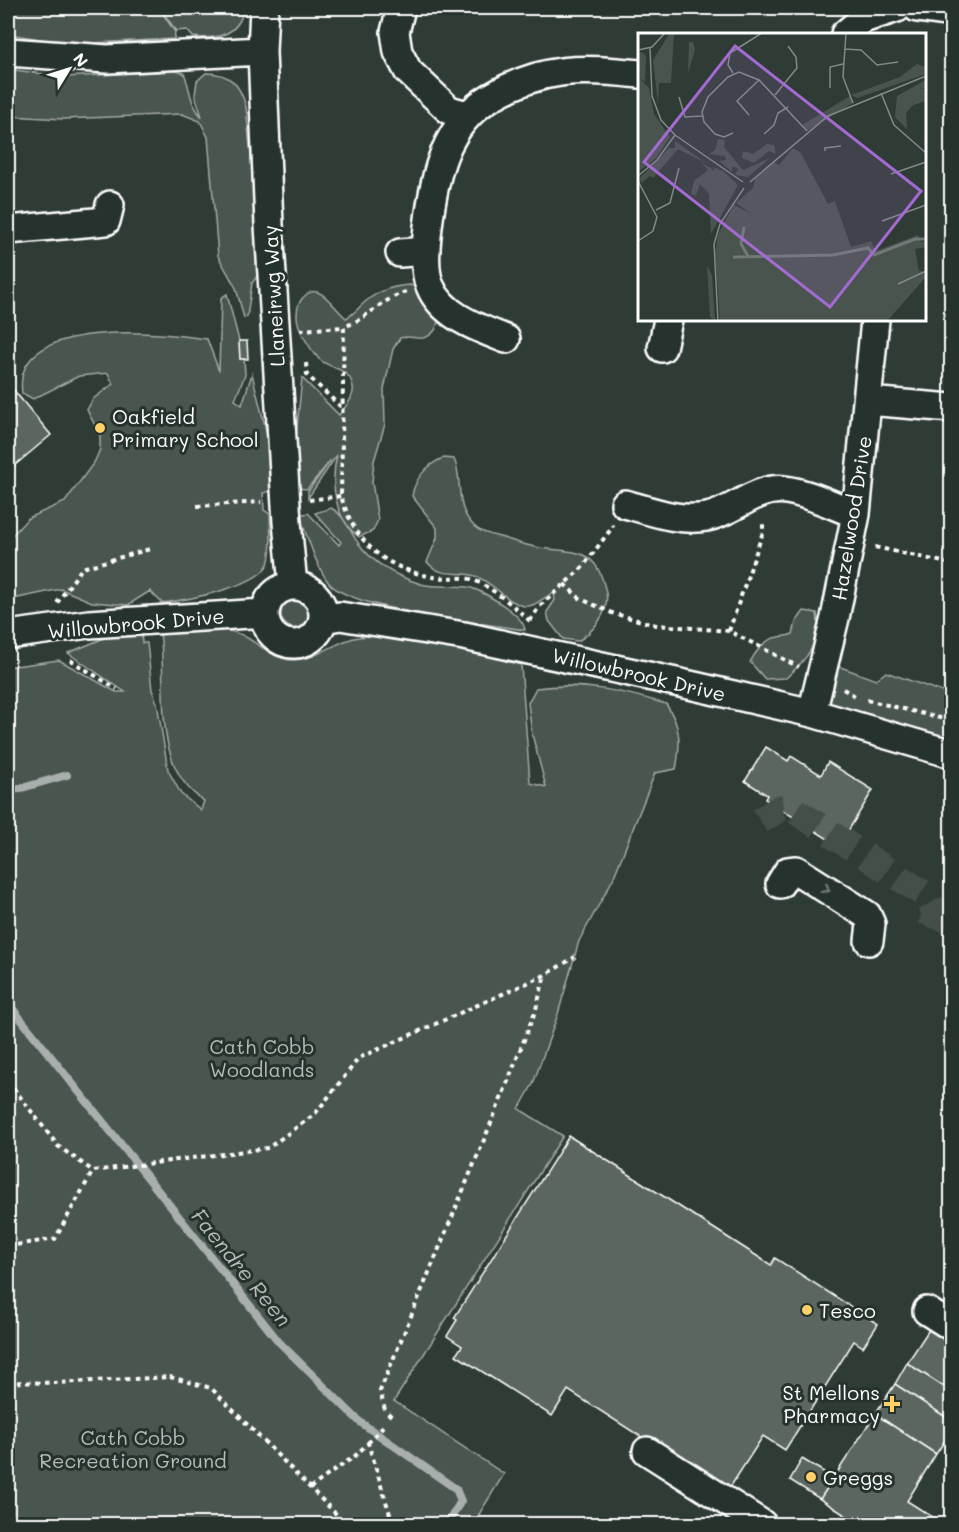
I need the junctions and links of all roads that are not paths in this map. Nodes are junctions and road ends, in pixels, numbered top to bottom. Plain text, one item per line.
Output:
1 (264, 8) edge
2 (401, 8) edge
3 (897, 8) edge
4 (917, 8) edge
5 (951, 13) edge
6 (846, 33) edge
7 (262, 51) junction
8 (8, 52) edge
9 (638, 74) edge
10 (467, 115) junction
11 (110, 205) dead end
12 (8, 230) edge
13 (668, 321) edge
14 (874, 321) edge
15 (506, 339) dead end
16 (662, 348) dead end
17 (868, 401) junction
18 (951, 408) edge
19 (625, 504) road end
20 (856, 514) junction
21 (293, 585) junction
22 (265, 613) junction
23 (323, 619) junction
24 (8, 635) edge
25 (812, 713) junction
26 (951, 754) edge
27 (780, 884) dead end
28 (869, 941) dead end
29 (927, 1311) dead end
30 (951, 1327) edge
31 (647, 1451) dead end
32 (762, 1524) edge

1 - 7 street, Llaneirwg Way
2 - 10 street
3 - 6 street
4 - 5 street
7 - 8 street
7 - 21 street, Llaneirwg Way
9 - 10 street
10 - 15 street
11 - 12 street
13 - 16 street
14 - 17 street, Hazelwood Drive
17 - 18 street
17 - 20 street, Hazelwood Drive
19 - 20 street
20 - 25 street, Hazelwood Drive
21 - 22 street
21 - 23 street
22 - 23 street
22 - 24 street, Willowbrook Drive
23 - 25 street, Willowbrook Drive
25 - 26 street, Willowbrook Drive
27 -> 28 street
29 - 30 street
31 - 32 street

